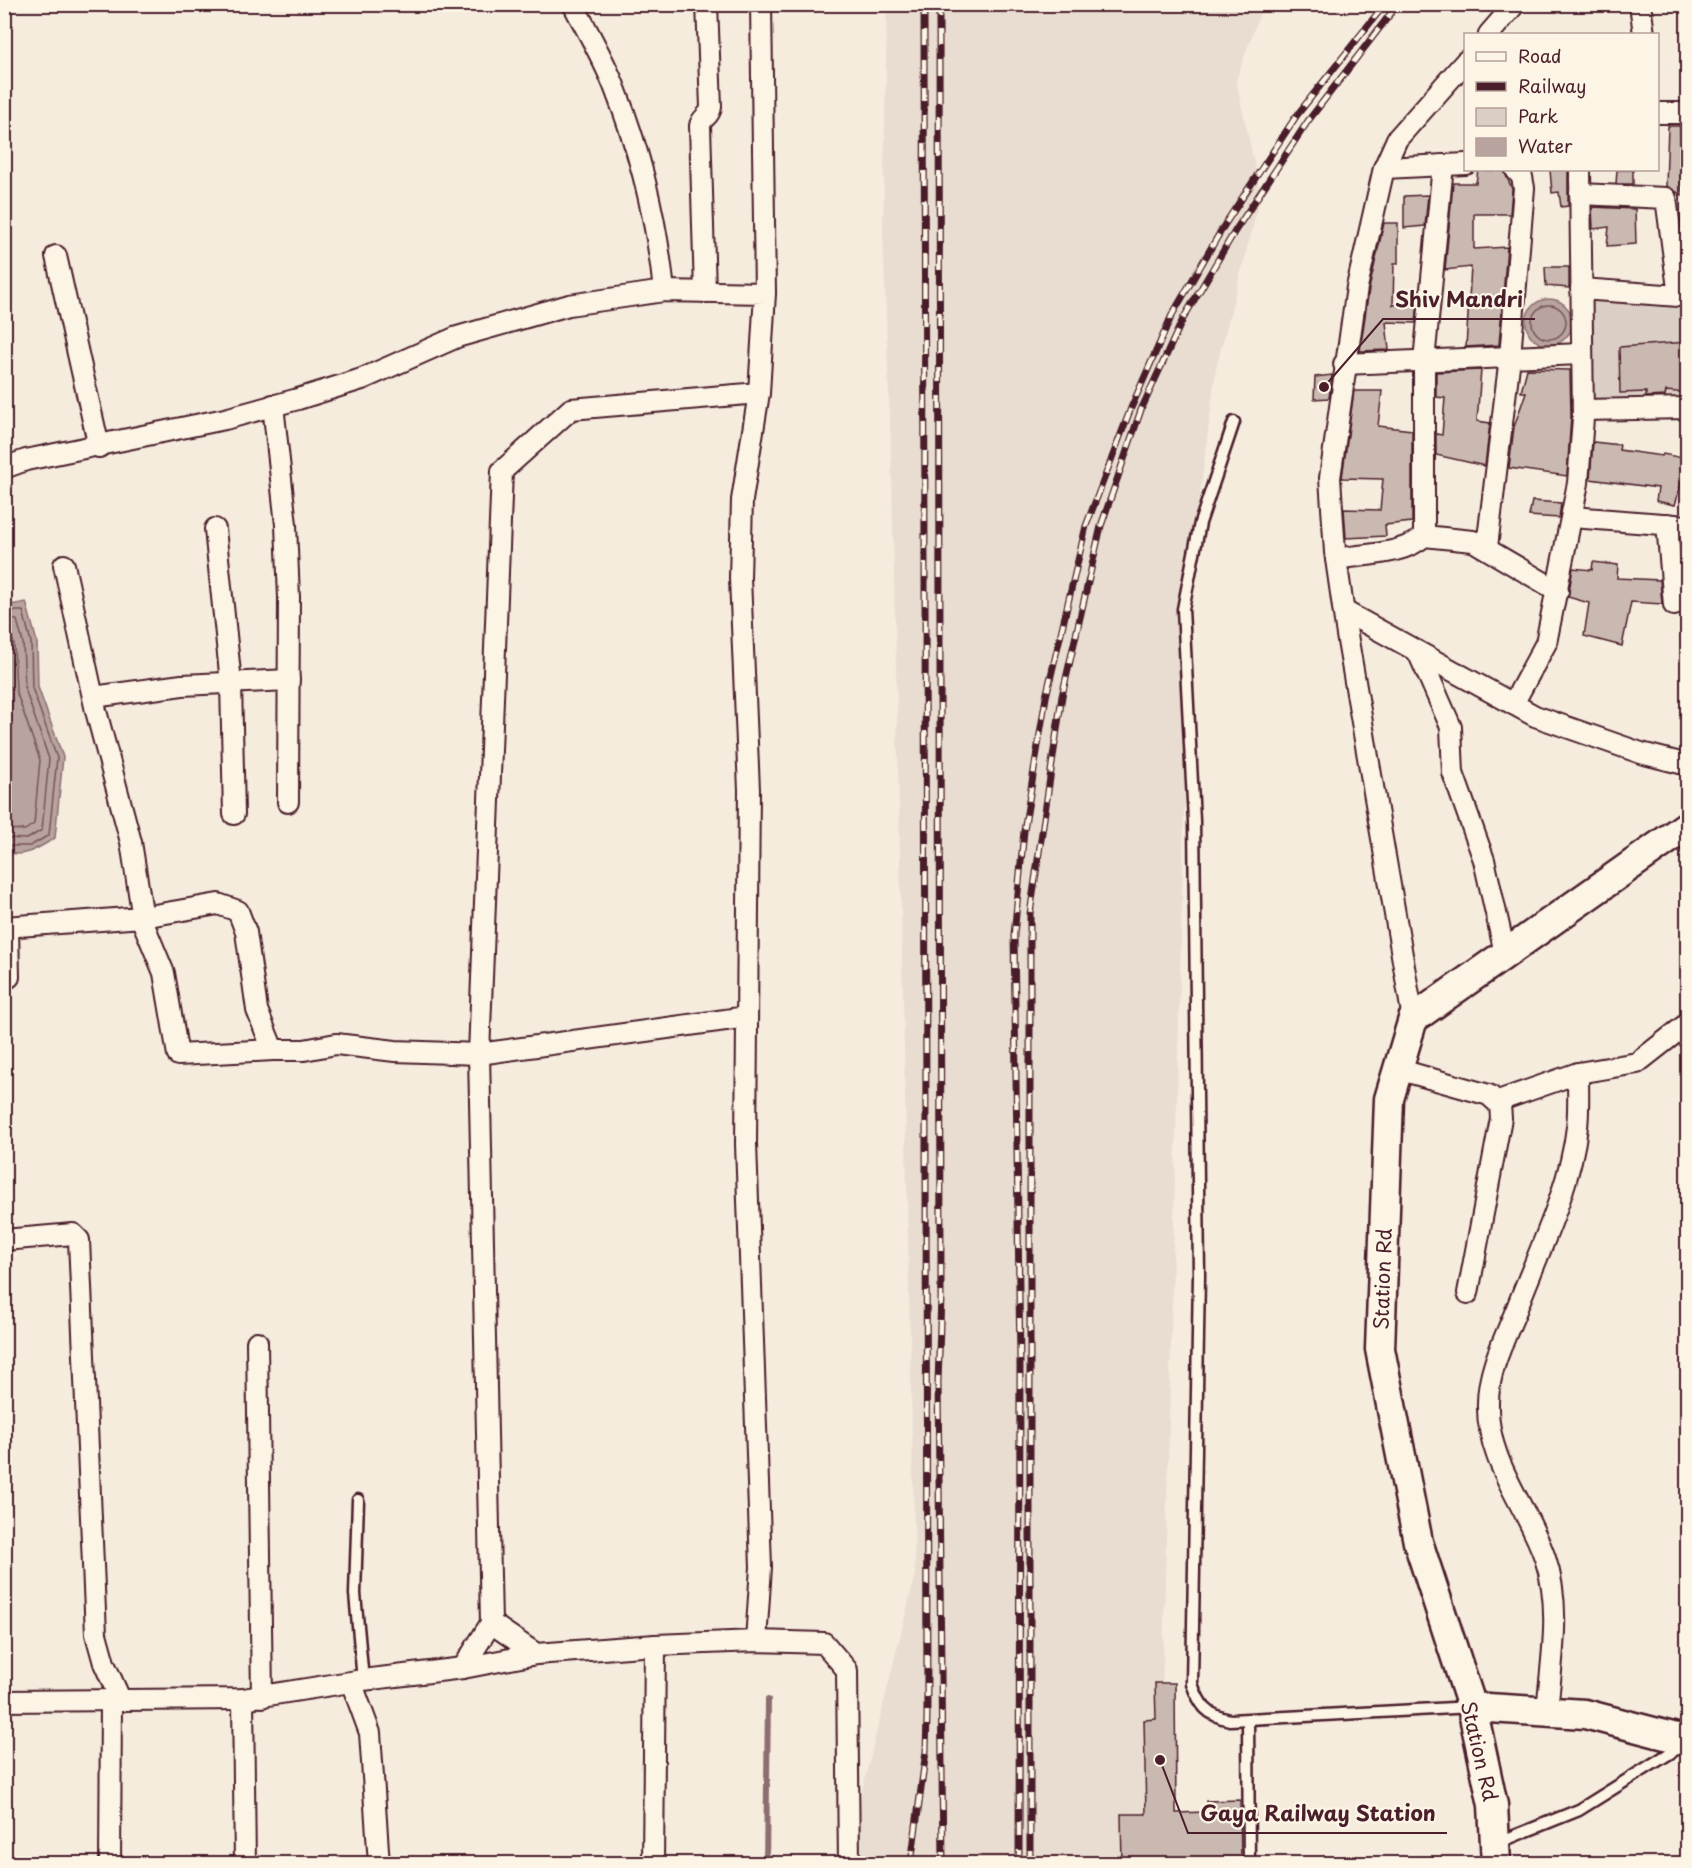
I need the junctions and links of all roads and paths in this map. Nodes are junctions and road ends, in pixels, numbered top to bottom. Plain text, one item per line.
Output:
1 (573, 4) edge
2 (707, 4) edge
3 (761, 4) edge
4 (1515, 4) edge
5 (1640, 4) edge
6 (1490, 33) edge
7 (1644, 33) edge
8 (1464, 63) edge
9 (1659, 113) edge
10 (1688, 113) edge
11 (1464, 164) edge
12 (1443, 165) junction
13 (1384, 168) junction
14 (1517, 171) edge
15 (1580, 171) edge
16 (1580, 194) junction
17 (56, 256) dead end
18 (1581, 290) junction
19 (664, 291) junction
20 (705, 292) junction
21 (765, 293) junction
22 (1581, 354) junction
23 (1510, 357) junction
24 (1425, 361) junction
25 (1344, 364) junction
26 (759, 393) junction
27 (273, 405) junction
28 (1688, 408) edge
29 (1582, 410) junction
30 (1234, 422) dead end
31 (99, 447) junction
32 (4, 468) edge
33 (1572, 517) junction
34 (1667, 524) junction
35 (1688, 526) edge
36 (215, 528) dead end
37 (1424, 536) junction
38 (1487, 547) junction
39 (1336, 559) junction
40 (64, 564) dead end
41 (1558, 591) junction
42 (1674, 605) dead end
43 (1344, 611) junction
44 (1418, 652) junction
45 (289, 680) junction
46 (231, 683) junction
47 (93, 697) junction
48 (1513, 704) junction
49 (1688, 765) edge
50 (288, 802) dead end
51 (234, 814) dead end
52 (1688, 825) edge
53 (143, 917) junction
54 (6, 927) edge
55 (1505, 952) junction
56 (4, 977) edge
57 (747, 1017) junction
58 (1413, 1019) junction
59 (1688, 1023) edge
60 (273, 1050) junction
61 (479, 1053) junction
62 (1396, 1069) junction
63 (1578, 1073) junction
64 (1498, 1101) junction
65 (4, 1240) edge
66 (1468, 1293) dead end
67 (257, 1342) dead end
68 (358, 1500) dead end
69 (491, 1623) junction
70 (756, 1641) junction
71 (655, 1644) junction
72 (536, 1654) junction
73 (464, 1668) junction
74 (358, 1682) junction
75 (252, 1698) junction
76 (4, 1701) edge
77 (116, 1701) junction
78 (1472, 1707) junction
79 (1547, 1712) junction
80 (1248, 1720) junction
81 (1684, 1745) edge
82 (1496, 1853) edge
83 (110, 1863) edge
84 (245, 1863) edge
85 (379, 1863) edge
86 (653, 1863) edge
87 (849, 1863) edge
88 (1249, 1863) edge

1 - 19 street
2 - 20 street
3 - 21 street
4 - 6 street
5 - 7 street
8 - 13 street
9 - 10 street
11 - 12 street
12 - 13 street
12 - 24 street
13 - 25 street
14 - 23 street
15 - 16 street
16 - 18 street
16 - 18 street
17 - 31 street
18 - 22 street
19 - 20 street
19 - 27 street
20 - 21 street
21 - 26 street
22 - 23 street
22 - 29 street
23 - 24 street
23 - 38 street
24 - 25 street
24 - 37 street
25 - 39 street
26 - 57 street
26 - 61 street
27 - 31 street
27 - 45 street
28 - 29 street
29 - 33 street
30 - 80 lane
31 - 32 street
33 - 34 street
33 - 41 street
34 - 35 street
34 - 42 street
36 - 46 street
37 - 38 street
37 - 39 street
38 - 41 street
39 - 43 street
40 - 47 street
41 - 48 street
43 - 44 street
43 - 58 street
44 - 48 street
44 - 55 street
45 - 46 street
45 - 50 street
46 - 47 street
46 - 51 street
47 - 53 street
48 - 49 street
52 - 55 street
53 - 54 street
53 - 60 street
53 - 60 street
54 - 56 street
55 - 58 street
57 - 61 street
57 - 70 street
58 - 62 street, Station Rd
59 - 63 street
60 - 61 street
61 - 69 street
62 - 64 street
62 - 78 street, Station Rd
63 - 64 street
63 - 79 street
64 - 66 street
65 - 77 street
67 - 75 street
68 - 74 lane
69 - 72 street
69 - 73 street
70 - 71 street
70 - 87 street
71 - 72 street
71 - 86 street
72 - 73 street
73 - 74 street
74 - 75 street
74 - 85 street
75 - 77 street
75 - 84 street
76 - 77 street
77 - 83 street
78 - 79 street
78 - 80 lane
78 - 82 street, Station Rd
79 - 81 street
80 - 88 lane
81 - 82 lane

